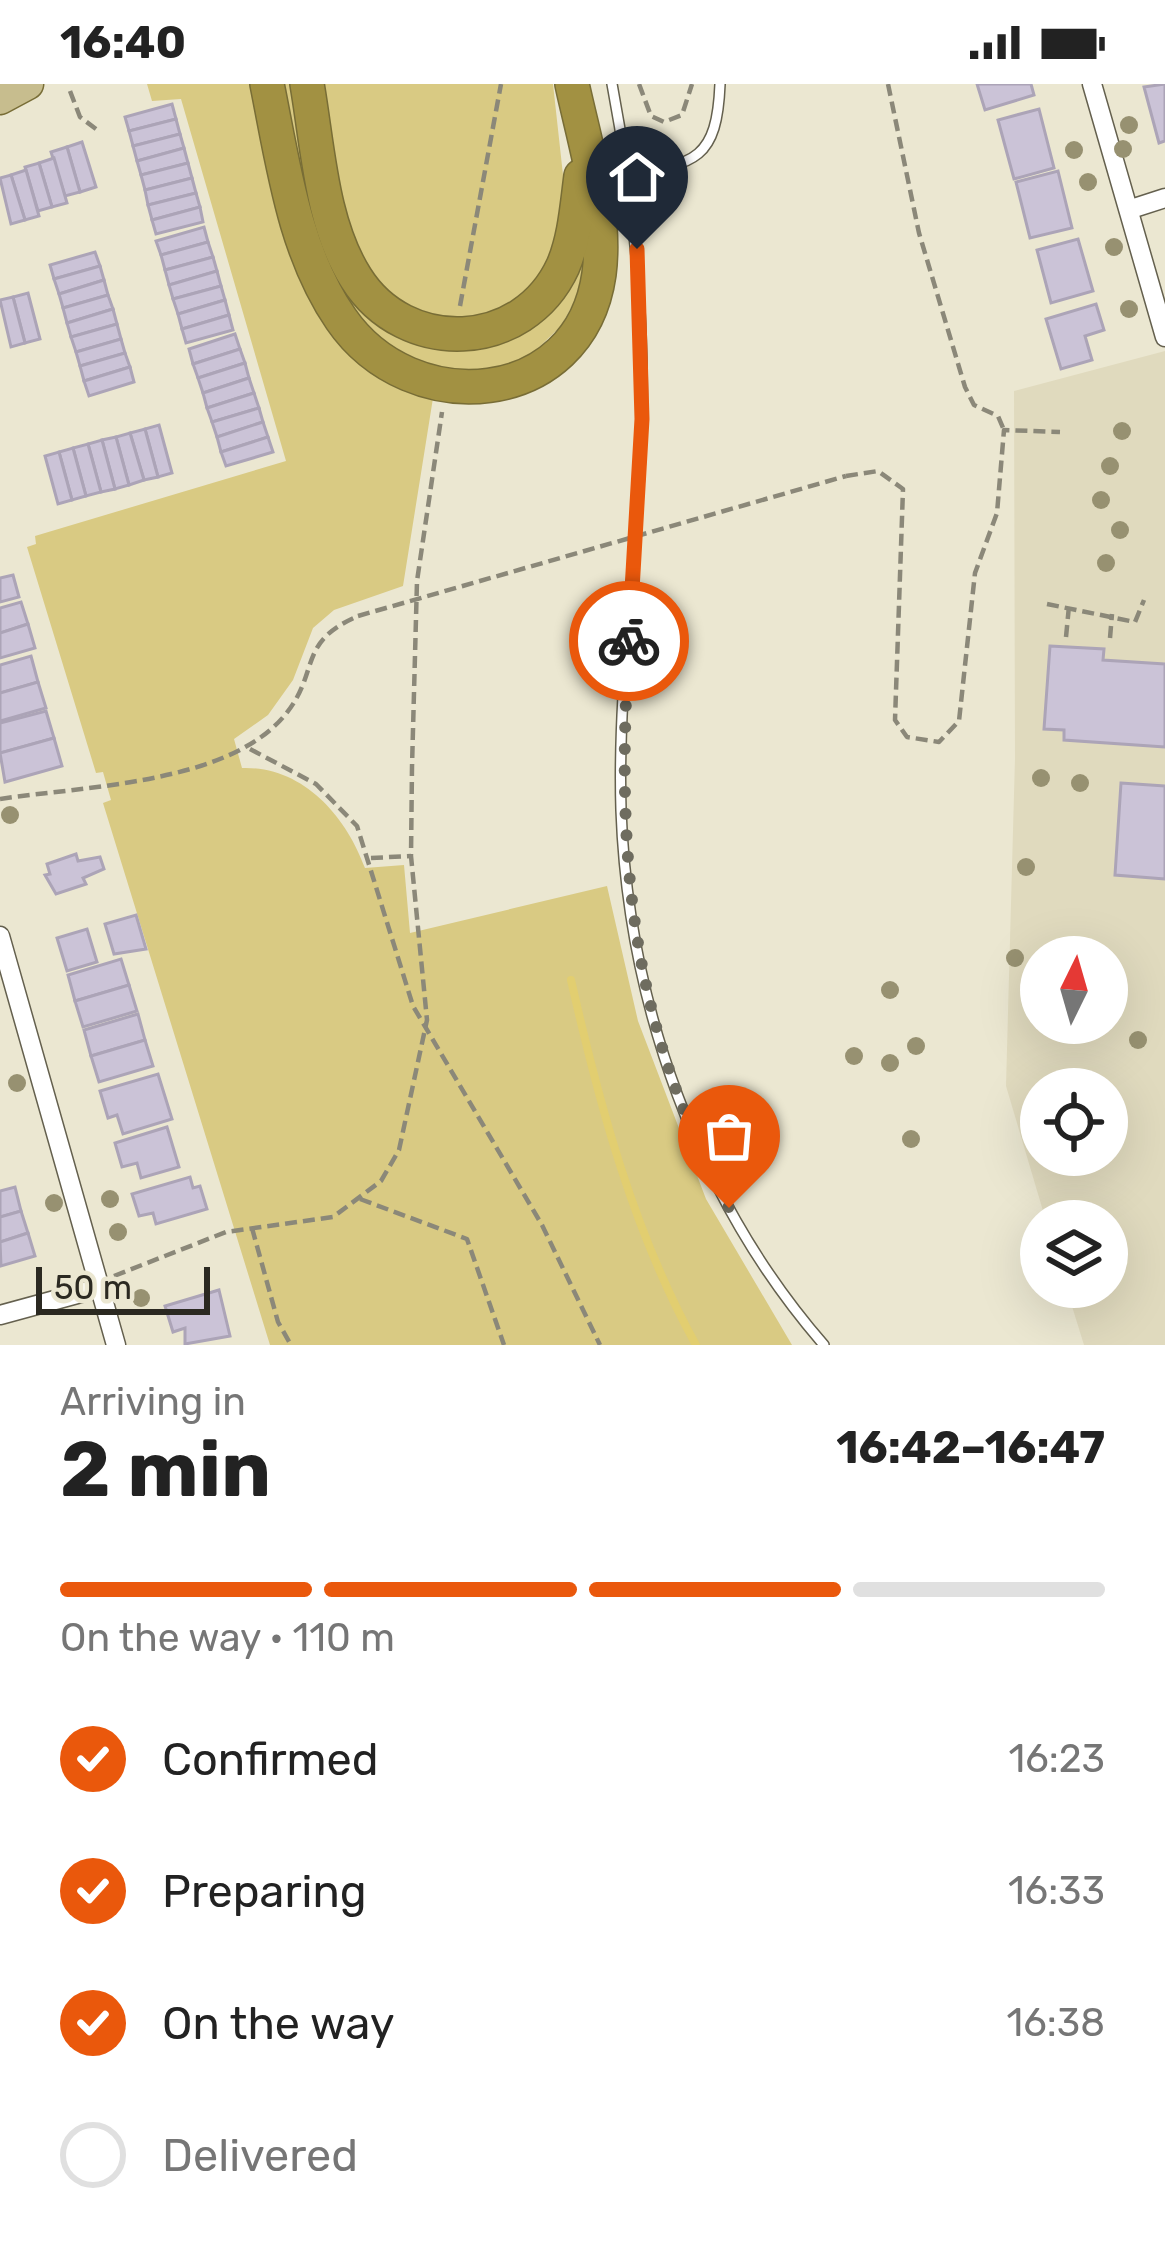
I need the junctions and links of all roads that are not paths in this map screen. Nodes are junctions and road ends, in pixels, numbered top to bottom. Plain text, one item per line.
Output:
1 (28, 84) edge
2 (267, 84) edge
3 (307, 84) edge
4 (572, 84) edge
5 (612, 84) edge
6 (720, 84) edge
7 (1092, 84) edge
8 (0, 99) edge
9 (584, 151) junction
10 (627, 172) junction
11 (1165, 199) edge
12 (1131, 209) junction
13 (1165, 337) edge
14 (0, 936) edge
15 (98, 1285) junction
16 (0, 1316) edge
17 (116, 1345) edge
18 (824, 1345) edge

1 - 8 main road
2 - 9 highway
3 - 9 highway
4 - 9 highway
5 - 10 lane
6 - 10 lane
7 - 12 street
10 - 18 lane
11 - 12 street
12 - 13 street
14 - 15 street
15 - 16 street
15 - 17 street

